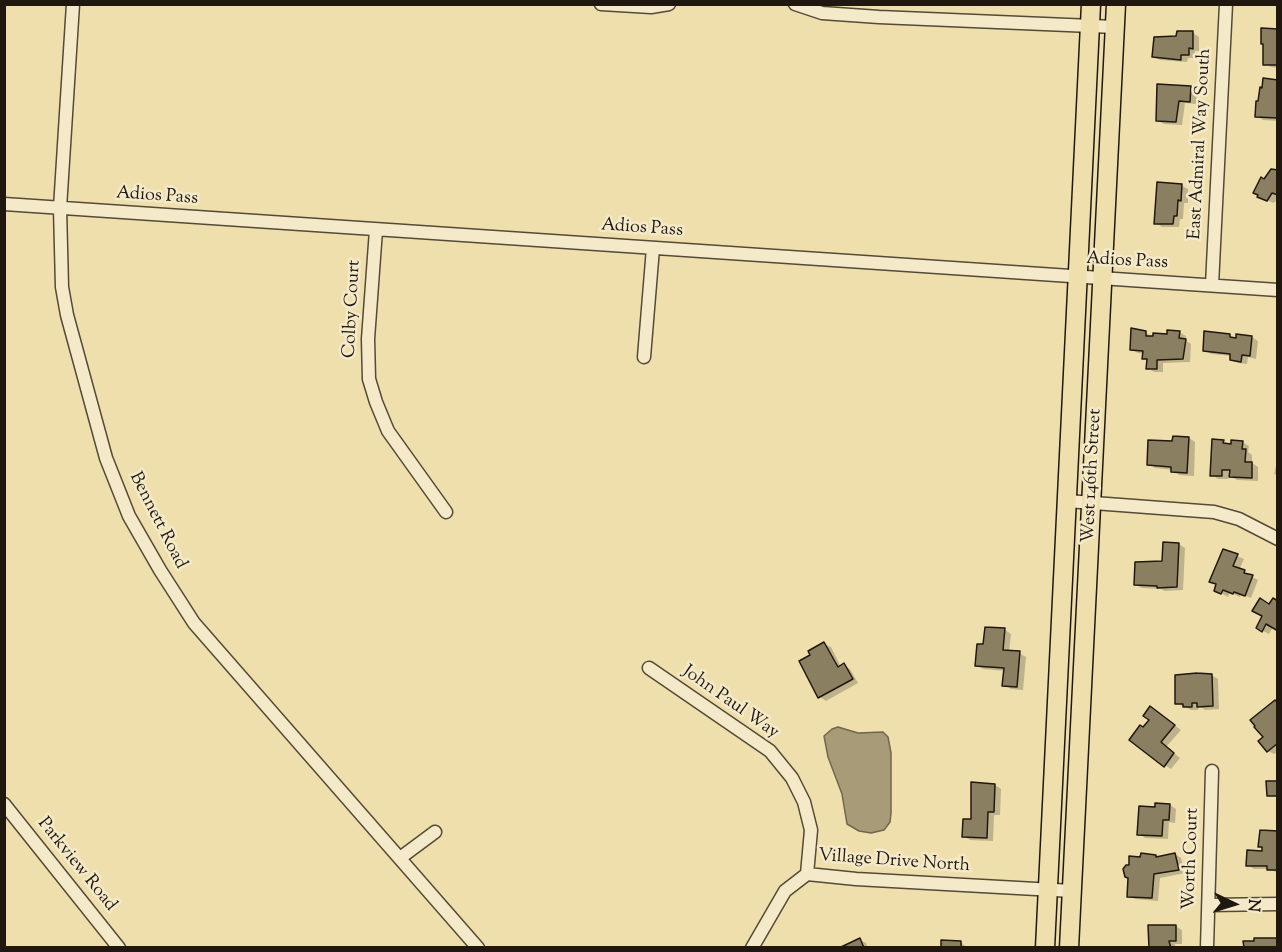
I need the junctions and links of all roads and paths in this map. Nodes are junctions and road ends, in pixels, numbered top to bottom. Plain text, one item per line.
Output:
1 (73, 4) edge
2 (601, 4) edge
3 (669, 4) edge
4 (795, 4) edge
5 (1091, 4) edge
6 (1116, 4) edge
7 (1226, 4) edge
8 (1090, 27) junction
9 (1115, 27) junction
10 (4, 204) edge
11 (60, 208) junction
12 (376, 230) junction
13 (653, 248) junction
14 (1078, 278) junction
15 (1103, 278) junction
16 (1212, 285) junction
17 (1278, 290) edge
18 (644, 357) dead end
19 (1067, 501) junction
20 (1091, 502) junction
21 (446, 512) dead end
22 (1278, 539) edge
23 (650, 668) dead end
24 (1212, 771) dead end
25 (4, 804) edge
26 (435, 832) dead end
27 (400, 858) junction
28 (807, 874) junction
29 (1047, 890) junction
30 (1072, 891) junction
31 (1278, 904) edge
32 (1209, 905) junction
33 (119, 948) edge
34 (478, 948) edge
35 (752, 948) edge
36 (1045, 948) edge
37 (1069, 948) edge
38 (1208, 948) edge

1 - 11 street, Bennett Road
2 - 3 street
4 - 8 street
5 - 8 main road, West 146th Street
6 - 9 main road, West 146th Street
7 - 16 street, East Admiral Way South
8 - 9 street
8 - 14 main road, West 146th Street
9 - 15 main road, West 146th Street
10 - 11 street, Adios Pass
11 - 12 street, Adios Pass
11 - 27 street, Bennett Road
12 - 13 street, Adios Pass
12 - 21 street, Colby Court
13 - 14 street, Adios Pass
13 - 18 street
14 - 15 street, Adios Pass
14 - 19 main road, West 146th Street
15 - 16 street, Adios Pass
15 - 20 main road, West 146th Street
16 - 17 street, Adios Pass
19 - 20 street
19 - 29 main road, West 146th Street
20 - 22 street
20 - 30 main road, West 146th Street
23 - 28 street, John Paul Way
24 - 32 street, Worth Court
25 - 33 street, Parkview Road
26 - 27 street
27 - 34 street, Bennett Road
28 - 29 street, Village Drive North
28 - 35 street, Village Drive North
29 - 30 street, Village Drive North
29 - 36 main road, West 146th Street
30 - 37 main road, West 146th Street
31 - 32 street
32 - 38 street, Worth Court

